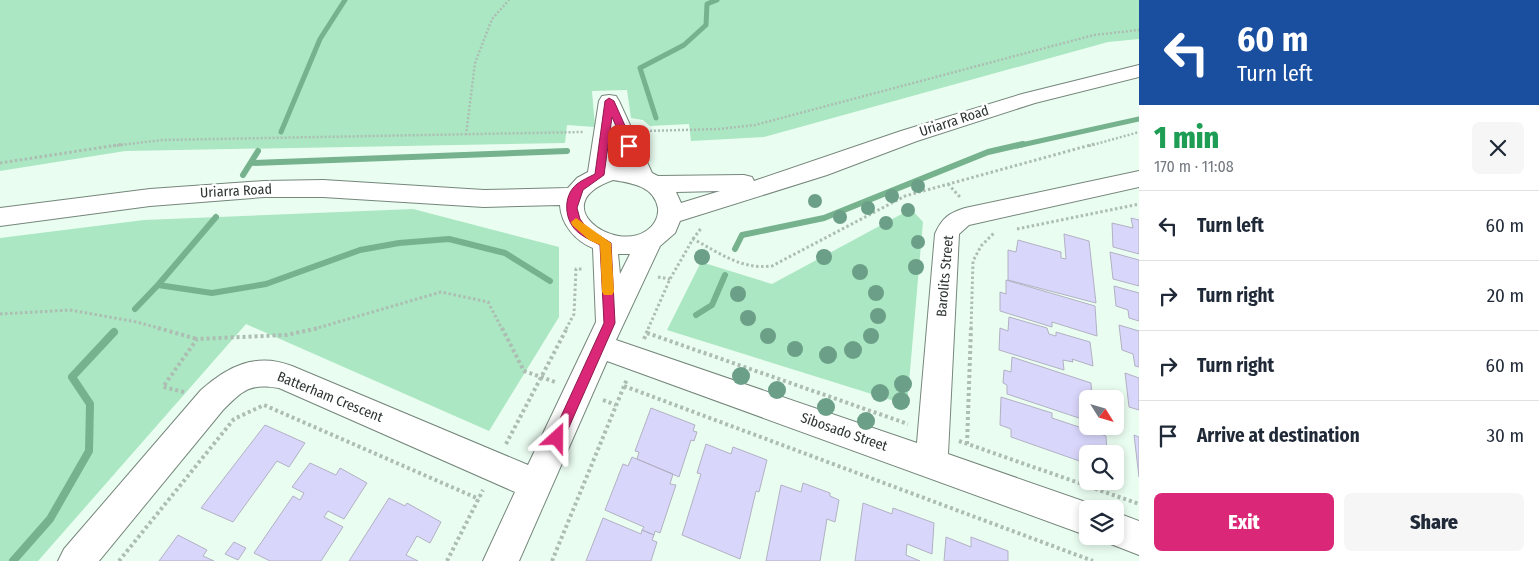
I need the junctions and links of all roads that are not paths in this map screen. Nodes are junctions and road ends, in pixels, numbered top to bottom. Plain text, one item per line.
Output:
1 (1139, 71) edge
2 (599, 175) junction
3 (1139, 179) edge
4 (649, 180) junction
5 (772, 183) junction
6 (574, 196) junction
7 (472, 198) junction
8 (672, 215) junction
9 (0, 217) edge
10 (575, 220) junction
11 (651, 239) junction
12 (606, 243) junction
13 (604, 334) junction
14 (931, 463) junction
15 (536, 485) junction
16 (1079, 516) edge
17 (1124, 532) edge
18 (1139, 538) edge
19 (76, 561) edge
20 (501, 561) edge

1 - 5 street, Uriarra Road
2 - 4 street
2 - 4 street
2 - 6 street
3 - 14 street, Barolits Street
4 - 5 street, Uriarra Road
4 - 8 street
5 - 8 street, Uriarra Road
6 - 7 street, Uriarra Road
6 - 10 street
7 - 9 street, Uriarra Road
7 - 10 street, Uriarra Road
8 - 11 street
10 - 12 street
11 - 12 street
11 - 13 street
12 - 13 street
13 - 14 street, Sibosado Street
13 - 15 street
14 - 16 street, Sibosado Street
15 - 19 street, Batterham Crescent
15 - 20 street
17 - 18 street

